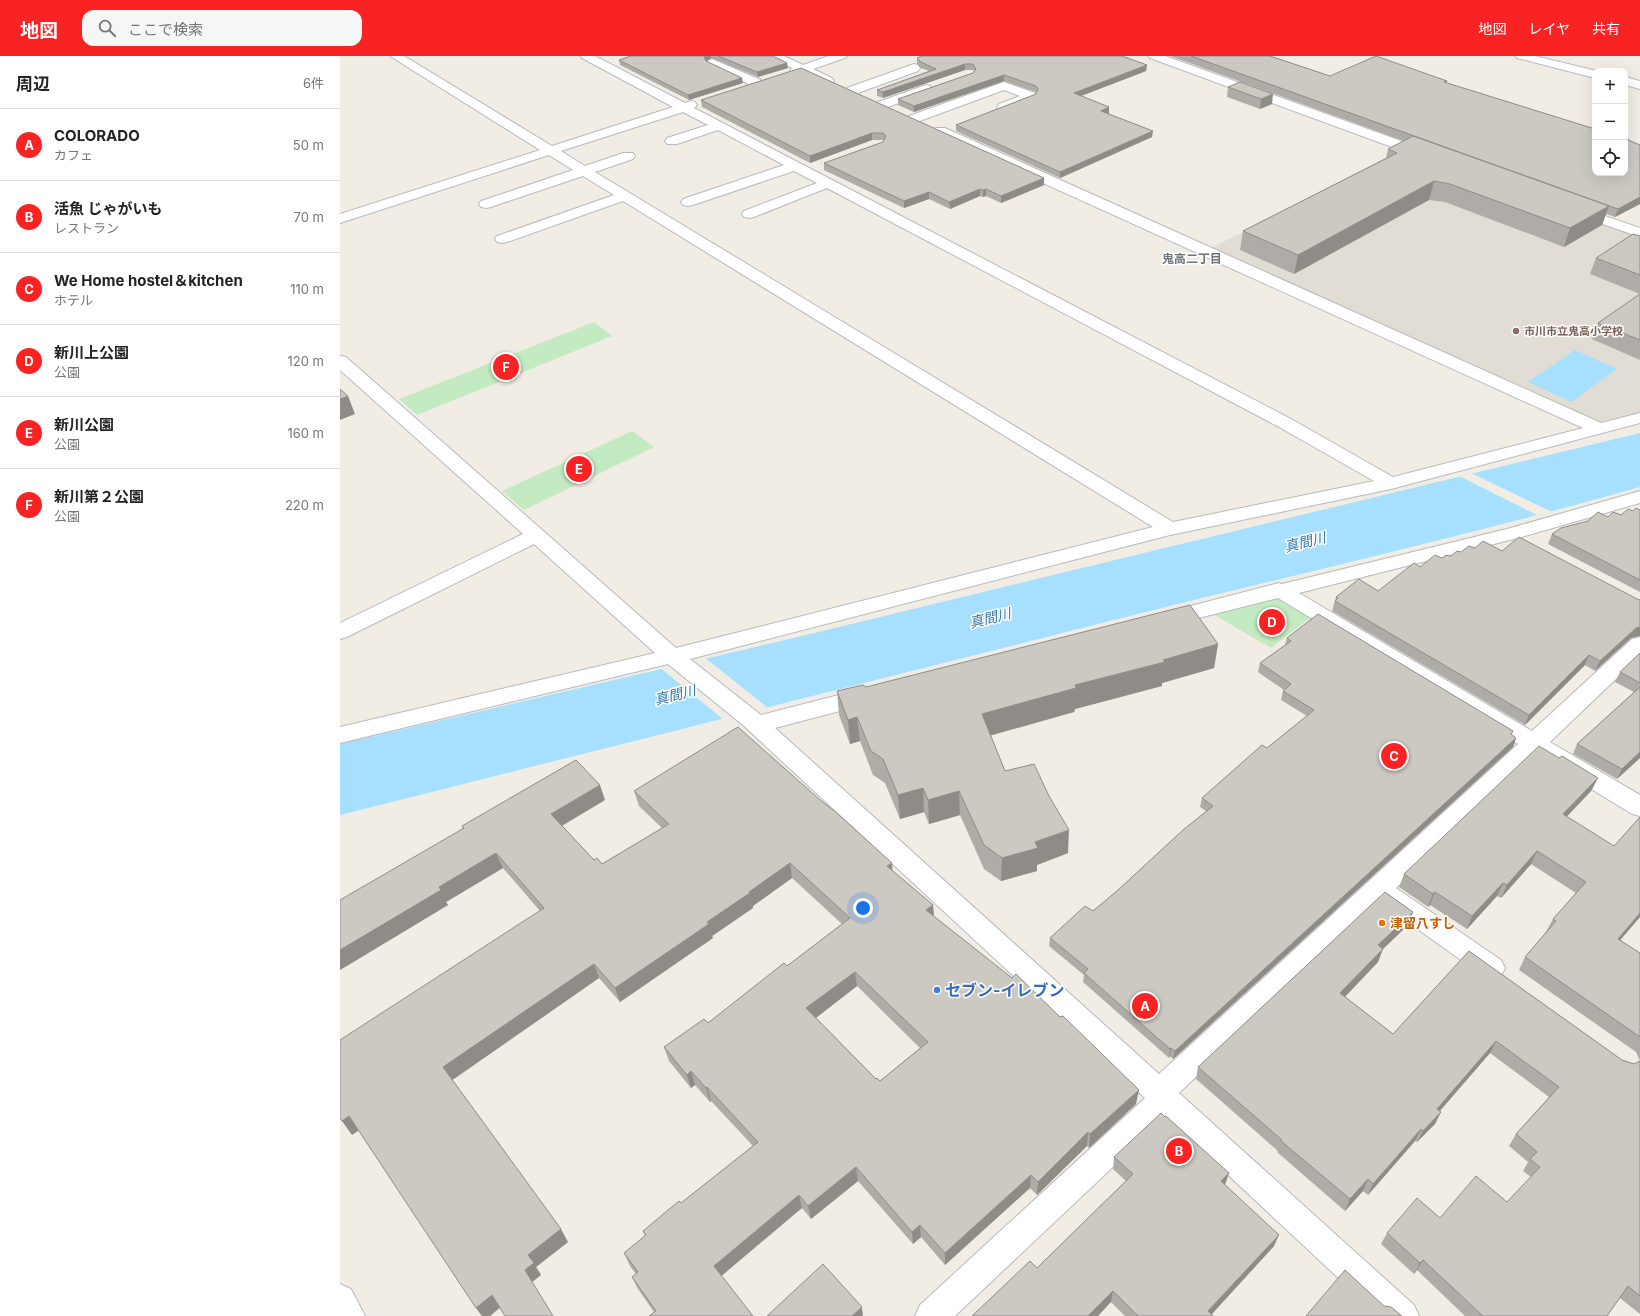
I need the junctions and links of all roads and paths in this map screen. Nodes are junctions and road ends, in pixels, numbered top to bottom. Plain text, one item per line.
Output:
1 (396, 56) edge
2 (586, 56) edge
3 (775, 56) edge
4 (841, 56) edge
5 (1154, 56) edge
6 (1521, 56) edge
7 (824, 58) edge
8 (1584, 59) dead end
9 (618, 60) edge
10 (712, 63) edge
11 (603, 65) junction
12 (1567, 67) junction
13 (914, 68) dead end
14 (802, 69) junction
15 (1592, 73) edge
16 (787, 74) edge
17 (772, 78) edge
18 (1628, 82) edge
19 (757, 83) junction
20 (940, 84) edge
21 (1640, 85) edge
22 (742, 88) edge
23 (851, 91) junction
24 (705, 100) edge
25 (882, 105) junction
26 (683, 107) junction
27 (990, 112) edge
28 (913, 119) junction
29 (719, 126) junction
30 (955, 126) edge
31 (941, 131) junction
32 (672, 141) dead end
33 (549, 151) junction
34 (628, 156) dead end
35 (1436, 158) edge
36 (819, 166) dead end
37 (799, 168) junction
38 (582, 171) junction
39 (828, 183) junction
40 (624, 196) junction
41 (688, 202) dead end
42 (486, 204) dead end
43 (1567, 206) edge
44 (749, 214) dead end
45 (340, 219) edge
46 (1640, 233) edge
47 (502, 239) dead end
48 (340, 361) edge
49 (1640, 418) edge
50 (1598, 428) junction
51 (1391, 483) junction
52 (1640, 497) edge
53 (1170, 529) junction
54 (1511, 534) junction
55 (536, 535) junction
56 (1536, 548) edge
57 (1279, 590) junction
58 (1148, 624) edge
59 (340, 632) edge
60 (1640, 644) edge
61 (676, 658) junction
62 (887, 691) edge
63 (754, 722) junction
64 (340, 735) edge
65 (1534, 743) junction
66 (1640, 807) edge
67 (1379, 888) junction
68 (1508, 980) edge
69 (1162, 1095) junction
70 (340, 1300) edge
71 (349, 1316) edge
72 (931, 1316) edge
73 (1403, 1316) edge

1 - 33 street
2 - 11 street
3 - 14 street
4 - 7 street
5 - 35 street
6 - 12 street
7 - 14 street
8 - 12 street
9 - 11 street
10 - 19 street
11 - 26 street
12 - 15 street
13 - 23 street
14 - 16 street
14 - 23 street
17 - 19 street
18 - 21 street
19 - 22 street
20 - 25 street
23 - 25 street
24 - 26 street
25 - 28 street
26 - 29 street
26 - 33 street
27 - 28 street
28 - 31 street
29 - 32 street
29 - 37 street
30 - 31 street
31 - 50 street
33 - 38 street
33 - 45 street
34 - 38 street
36 - 37 street
37 - 39 street
37 - 41 street
38 - 40 street
38 - 42 street
39 - 44 street
39 - 51 street
40 - 47 street
40 - 53 street
43 - 46 street
48 - 55 street
49 - 50 street
50 - 51 street
51 - 53 street
52 - 54 street
53 - 61 street
54 - 56 street
54 - 57 street
55 - 59 street
55 - 61 street
57 - 58 street
57 - 65 street
60 - 65 street
61 - 63 street
61 - 64 street
62 - 63 street
63 - 69 street
65 - 66 street
65 - 67 street
67 - 68 street
67 - 69 street
69 - 72 street
69 - 73 street
70 - 71 street

